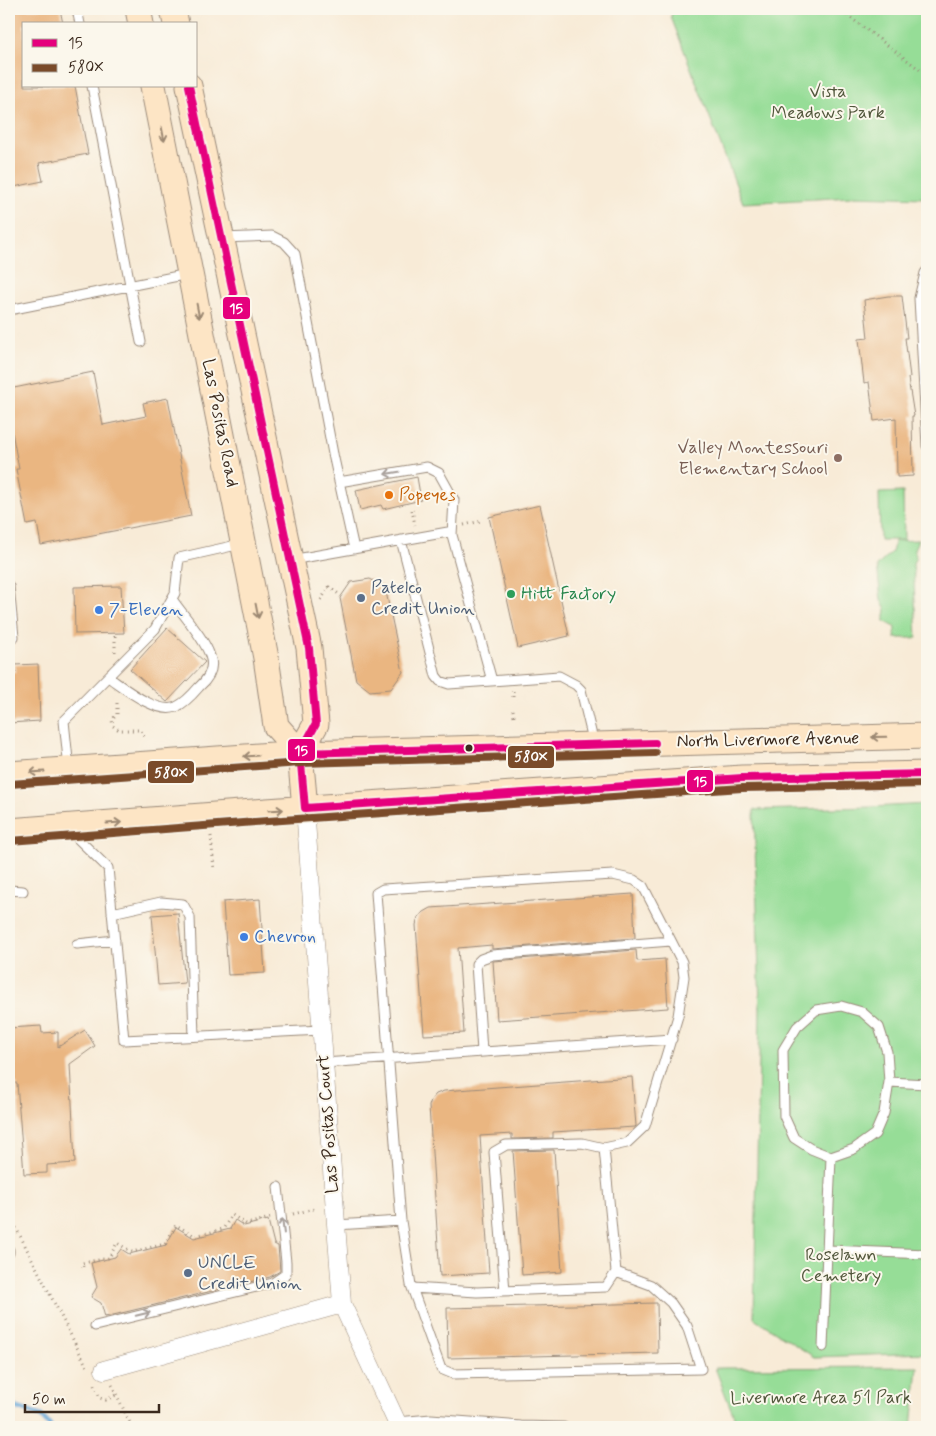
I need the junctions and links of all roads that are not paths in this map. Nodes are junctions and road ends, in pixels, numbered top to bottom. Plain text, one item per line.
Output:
1 (77, 9) edge
2 (138, 9) edge
3 (173, 9) edge
4 (80, 22) edge
5 (141, 22) edge
6 (176, 22) edge
7 (92, 88) edge
8 (153, 88) edge
9 (190, 88) edge
10 (222, 238) junction
11 (927, 271) edge
12 (190, 274) junction
13 (130, 285) junction
14 (9, 310) edge
15 (141, 342) dead end
16 (927, 446) edge
17 (339, 482) junction
18 (452, 535) junction
19 (401, 540) junction
20 (244, 543) junction
21 (354, 549) junction
22 (290, 560) junction
23 (9, 586) edge
24 (172, 599) junction
25 (14, 637) dead end
26 (108, 677) junction
27 (492, 681) junction
28 (927, 736) edge
29 (594, 744) junction
30 (300, 753) junction
31 (69, 770) junction
32 (9, 774) edge
33 (927, 774) edge
34 (305, 808) junction
35 (66, 826) junction
36 (9, 831) edge
37 (9, 890) edge
38 (23, 891) dead end
39 (112, 913) junction
40 (115, 940) junction
41 (671, 941) junction
42 (77, 944) dead end
43 (322, 1030) junction
44 (194, 1036) junction
45 (672, 1039) junction
46 (482, 1051) junction
47 (389, 1057) junction
48 (324, 1063) junction
49 (889, 1082) junction
50 (927, 1084) edge
51 (604, 1148) junction
52 (832, 1157) junction
53 (278, 1187) dead end
54 (401, 1221) junction
55 (336, 1225) junction
56 (828, 1250) junction
57 (927, 1254) edge
58 (616, 1272) junction
59 (412, 1288) junction
60 (505, 1291) junction
61 (342, 1304) junction
62 (95, 1326) dead end
63 (823, 1347) dead end
64 (100, 1372) road end
65 (398, 1425) edge
66 (564, 1427) edge

1 - 4 lane
2 - 5 main road
3 - 6 main road
7 - 13 lane
8 -> 12 main road, Las Positas Road
9 - 10 main road
10 - 17 lane
10 - 22 main road
11 - 16 lane
12 - 13 lane
12 -> 20 main road, Las Positas Road
13 - 14 lane
13 - 15 lane
18 -> 17 lane
17 - 21 lane
18 - 19 lane
18 - 27 lane
19 - 21 lane
19 - 27 lane
20 - 24 lane
20 -> 30 main road, Las Positas Road
21 - 22 lane
22 - 30 main road
23 - 25 lane
24 - 26 lane
24 - 26 lane
26 - 31 lane
27 - 29 lane
28 -> 29 main road, North Livermore Avenue
29 - 30 main road, North Livermore Avenue
30 -> 31 main road, North Livermore Avenue
30 - 34 main road
31 -> 32 main road, North Livermore Avenue
33 - 34 main road
35 -> 34 main road
34 - 43 street, Las Positas Court
35 - 36 main road
35 - 39 lane
37 - 38 lane
39 - 40 lane
39 - 44 lane
40 - 42 lane
40 - 44 lane
41 - 45 lane
41 - 46 lane
41 - 47 lane
43 - 44 lane
43 - 48 street, Las Positas Court
45 - 46 lane
45 - 51 lane
46 - 47 lane
47 - 48 lane
47 - 54 lane
48 - 55 street, Las Positas Court
49 - 50 lane
49 - 52 lane
49 - 52 lane
51 - 58 lane
51 - 60 lane
52 - 56 lane
62 -> 53 lane
54 - 55 lane
54 - 59 lane
55 - 61 street, Las Positas Court
56 - 57 lane
56 - 63 lane
58 - 59 lane
58 - 60 lane
59 - 60 lane
61 - 64 street
61 - 65 street, Las Positas Court
65 - 66 lane

